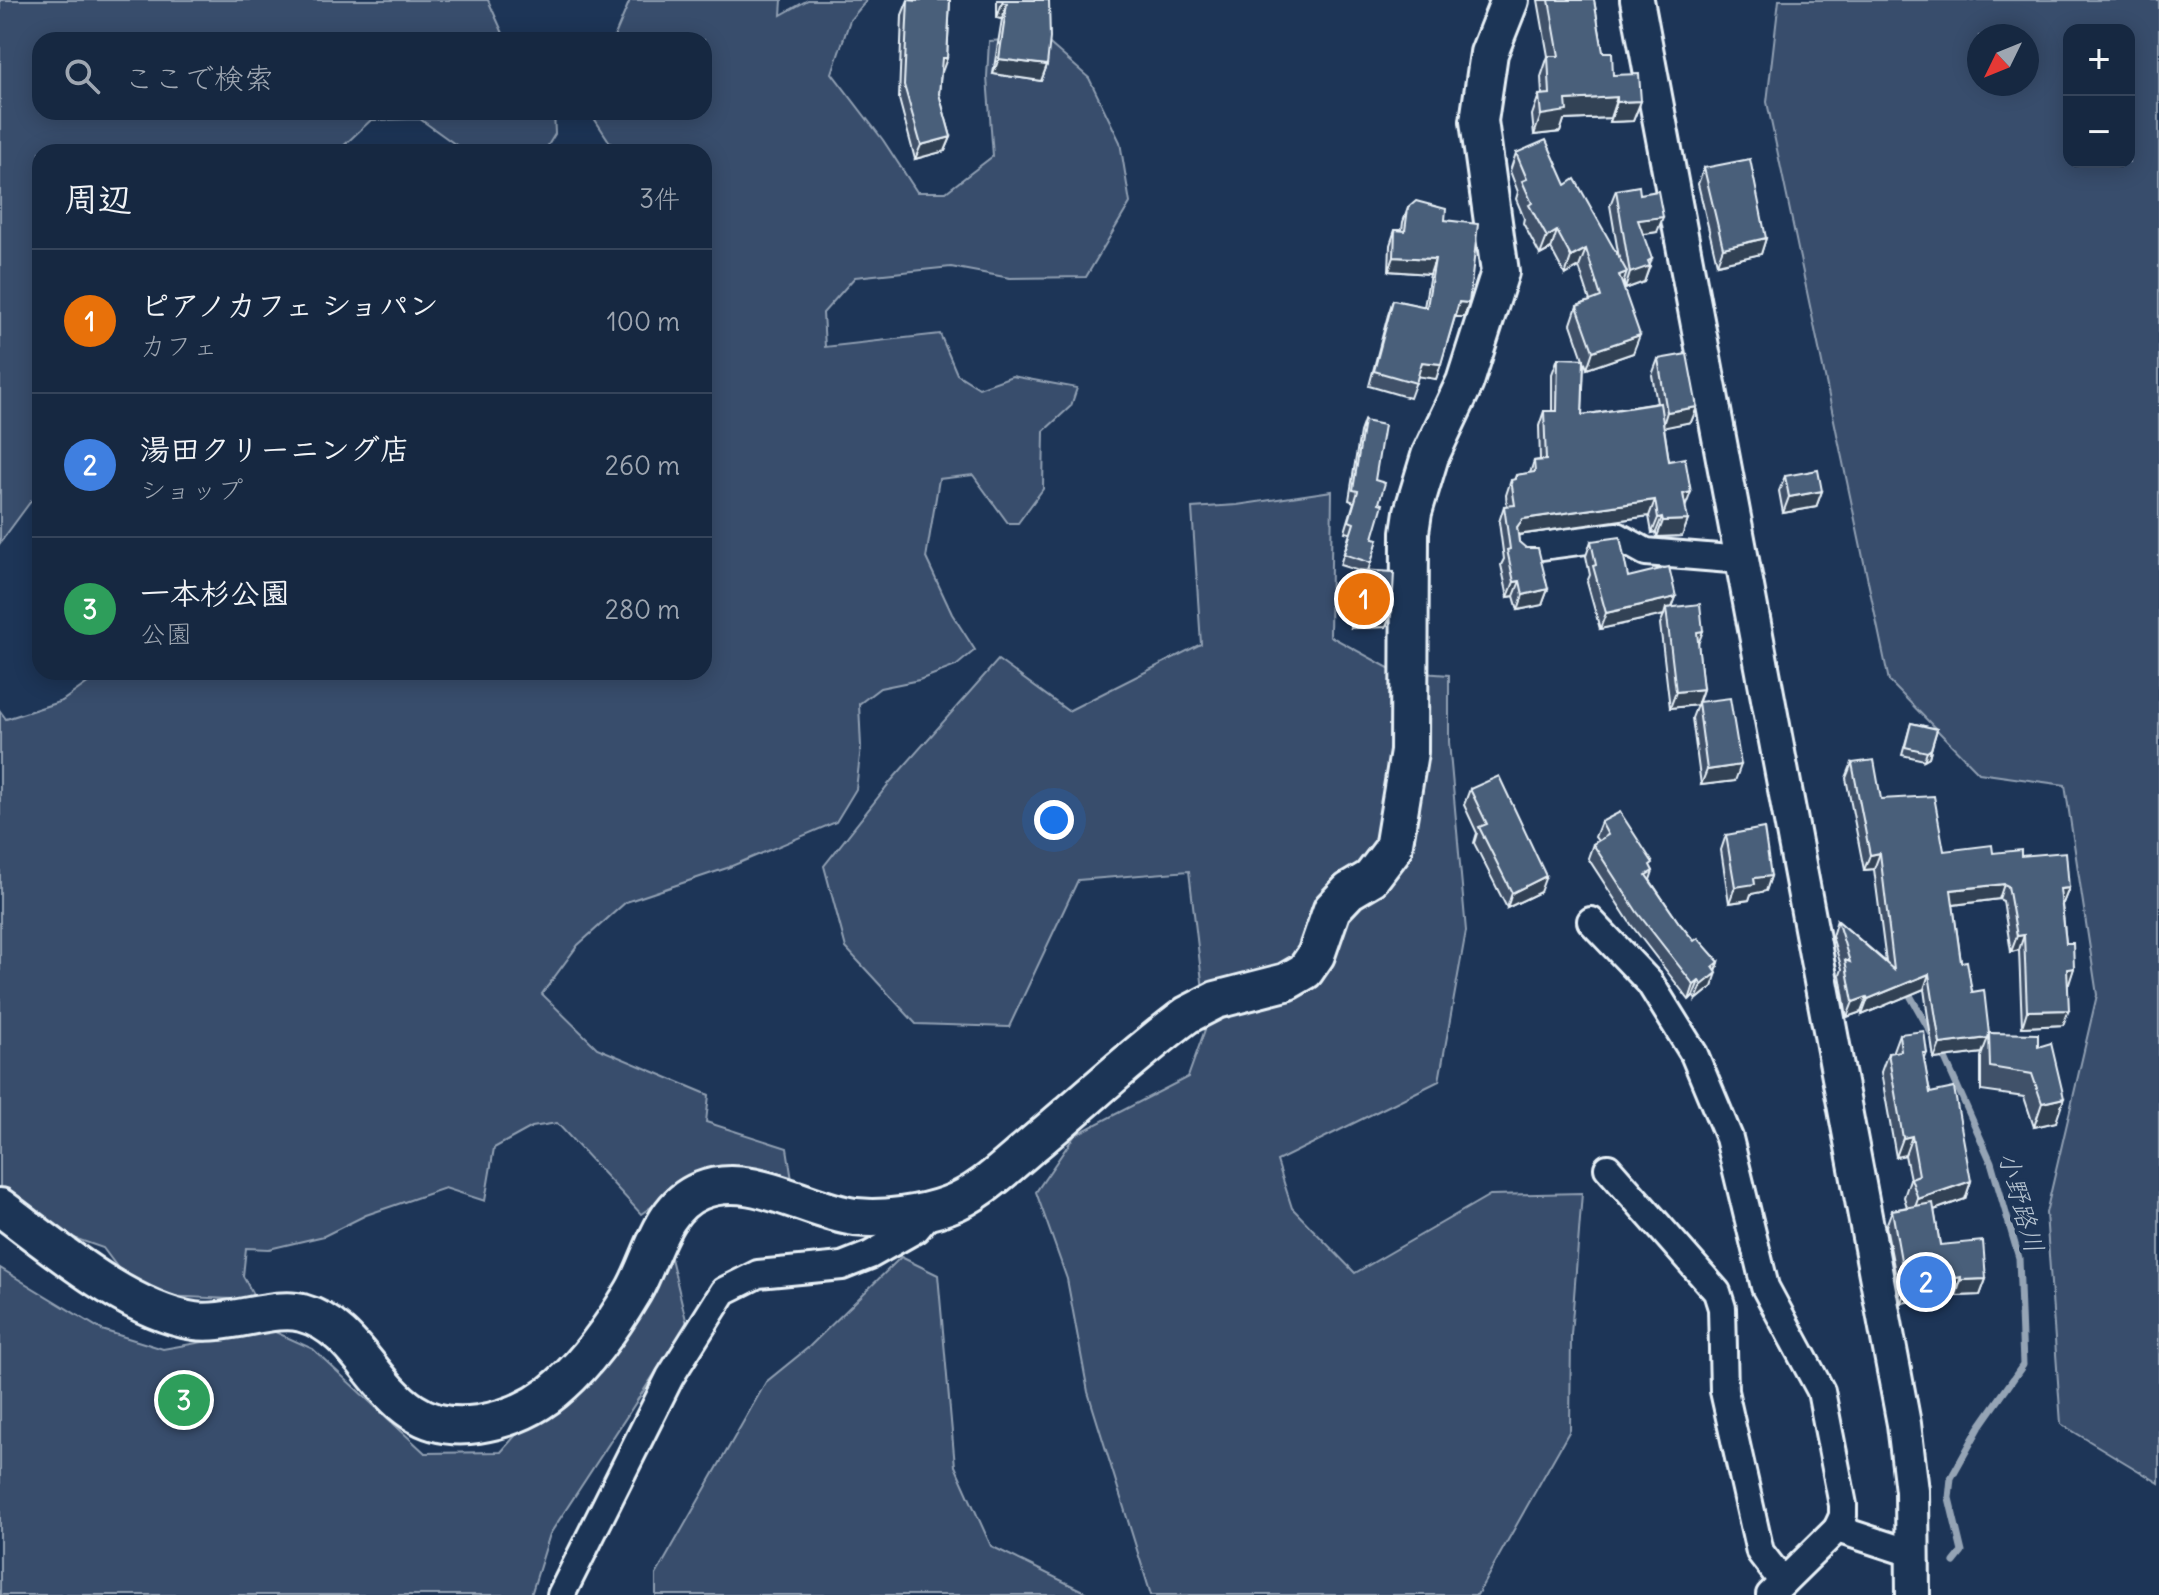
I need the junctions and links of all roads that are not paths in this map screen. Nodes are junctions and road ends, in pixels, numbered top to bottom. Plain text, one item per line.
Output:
1 (1510, 0) edge
2 (1637, 0) edge
3 (1526, 548) edge
4 (1742, 560) junction
5 (1591, 921) dead end
6 (1608, 1168) dead end
7 (0, 1207) edge
8 (933, 1209) junction
9 (1837, 1529) junction
10 (1914, 1554) junction
11 (1777, 1588) edge
12 (561, 1595) edge
13 (1913, 1595) edge

1 - 8 main road
2 - 4 street
3 - 4 street
4 - 10 street
5 - 9 street
6 - 11 street
7 - 8 main road
8 - 12 street
9 - 10 street
9 - 11 street
10 - 13 street

